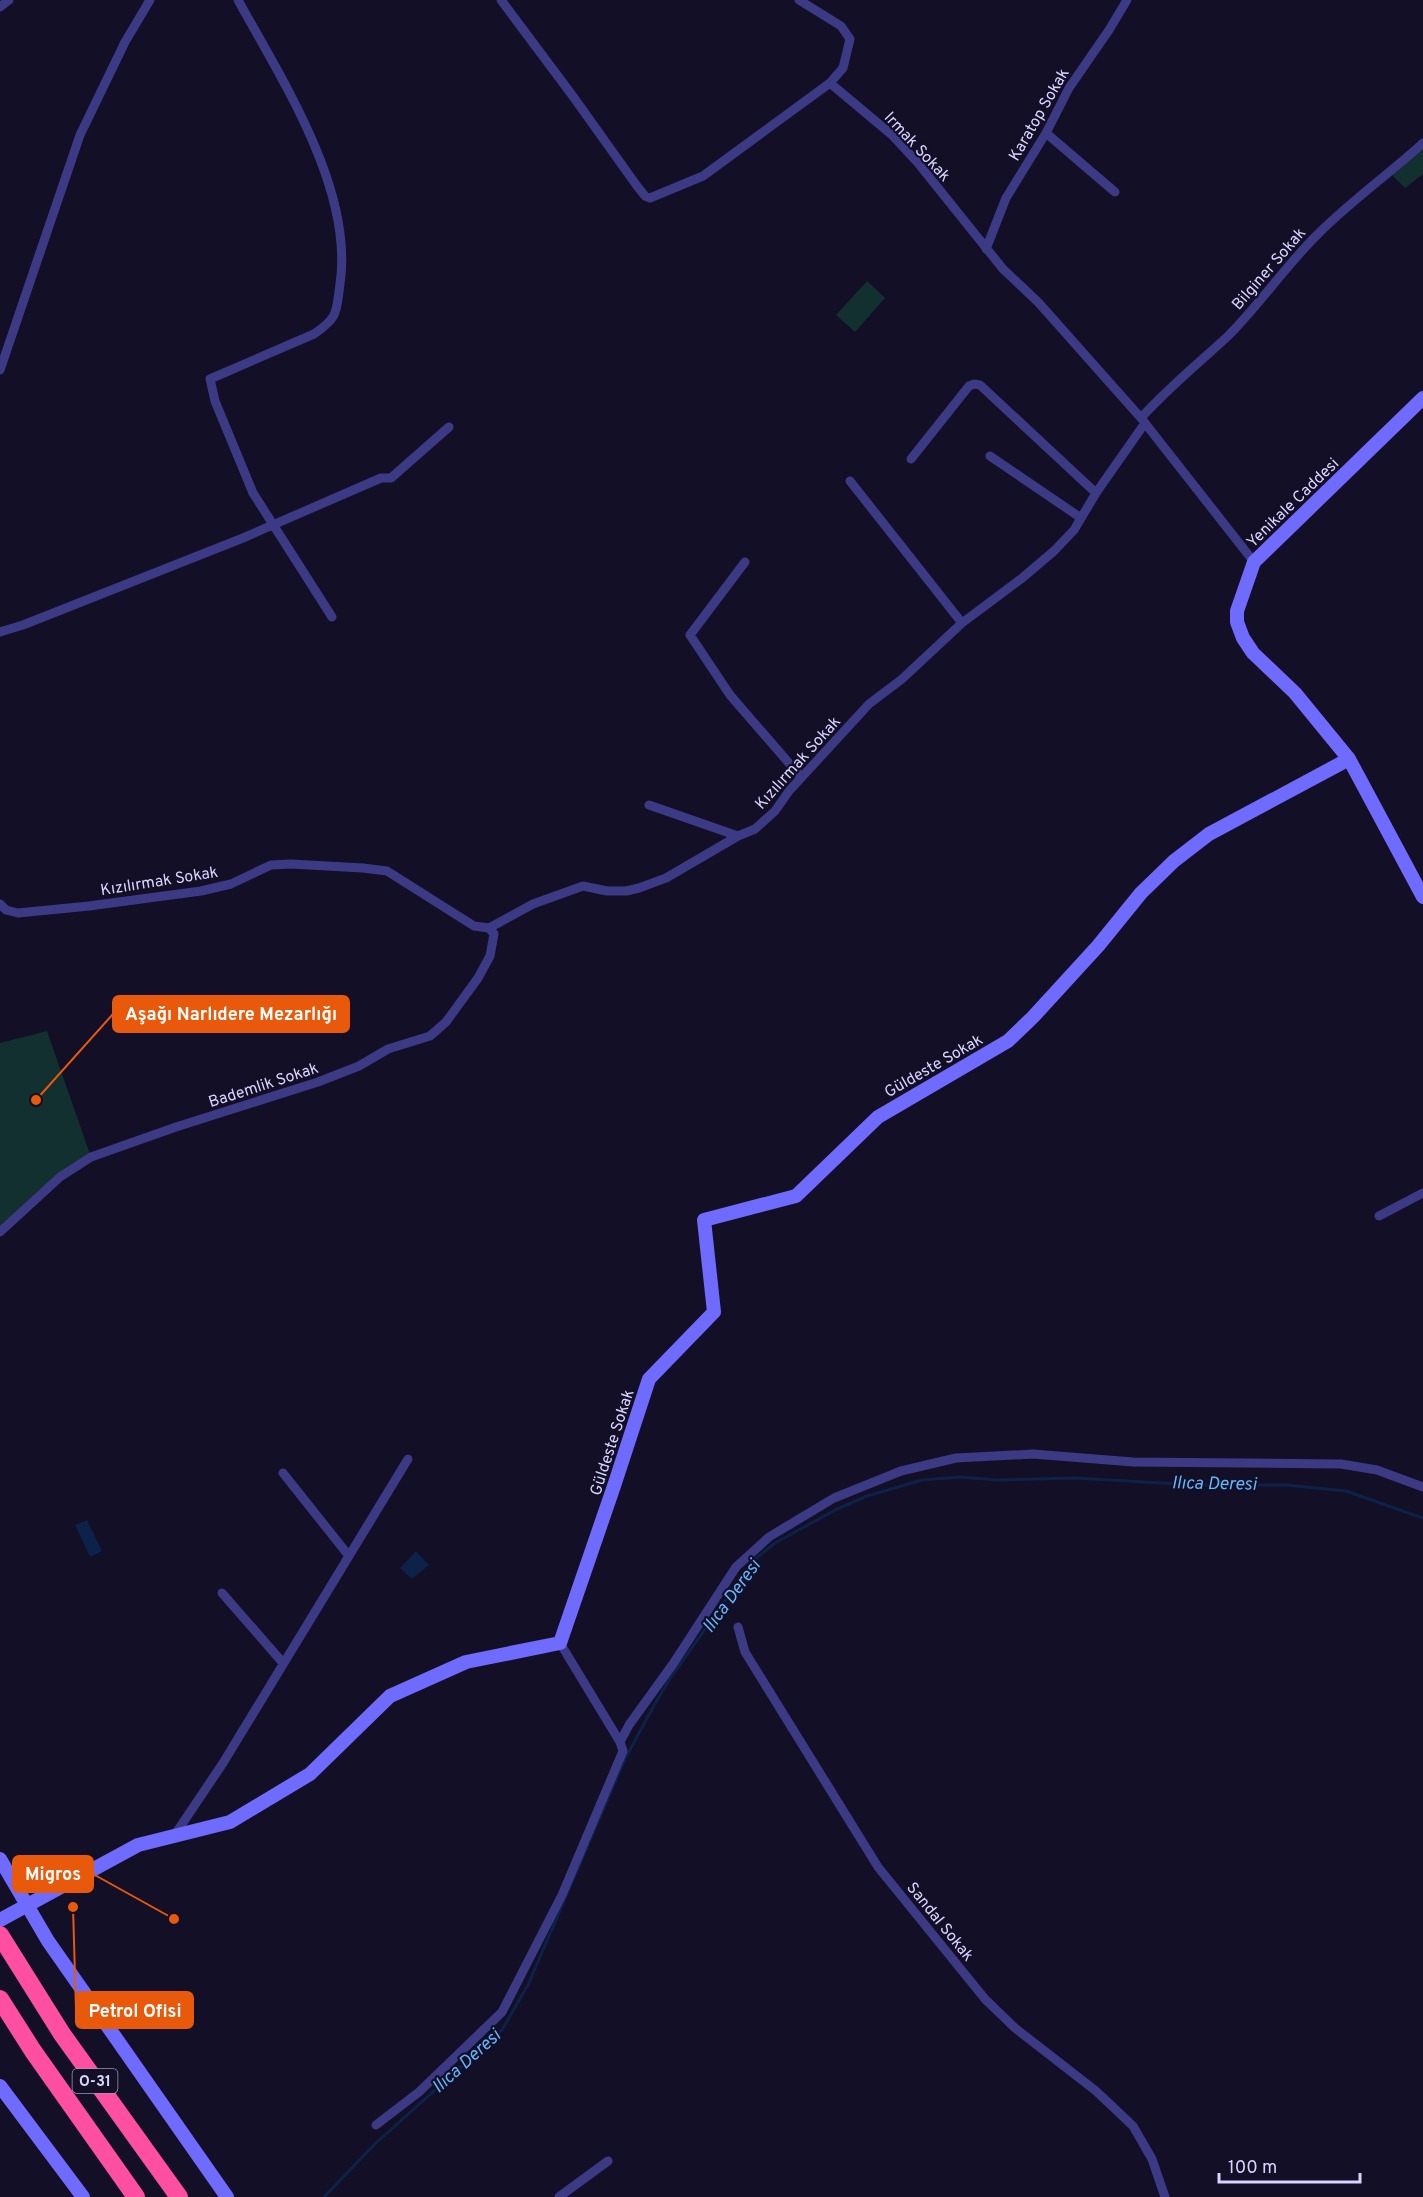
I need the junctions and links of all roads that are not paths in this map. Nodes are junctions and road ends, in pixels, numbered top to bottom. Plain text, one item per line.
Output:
1 (9, 0) edge
2 (150, 0) edge
3 (238, 0) edge
4 (501, 0) edge
5 (799, 0) edge
6 (1127, 0) edge
7 (0, 8) edge
8 (831, 83) junction
9 (1046, 133) junction
10 (1423, 143) edge
11 (1115, 192) dead end
12 (987, 249) junction
13 (0, 370) edge
14 (1423, 398) edge
15 (1143, 420) junction
16 (449, 427) dead end
17 (990, 456) dead end
18 (911, 459) dead end
19 (850, 481) dead end
20 (1096, 493) junction
21 (1082, 518) junction
22 (274, 524) junction
23 (745, 562) dead end
24 (1254, 562) junction
25 (332, 617) dead end
26 (962, 623) junction
27 (0, 632) edge
28 (1349, 759) junction
29 (801, 777) junction
30 (649, 805) dead end
31 (738, 836) junction
32 (1423, 897) edge
33 (0, 904) edge
34 (489, 928) junction
35 (1423, 1193) edge
36 (1379, 1216) dead end
37 (0, 1232) edge
38 (408, 1459) dead end
39 (283, 1473) dead end
40 (1423, 1487) edge
41 (349, 1556) junction
42 (222, 1593) dead end
43 (738, 1626) dead end
44 (560, 1643) junction
45 (283, 1663) junction
46 (620, 1742) junction
47 (174, 1836) junction
48 (0, 1859) edge
49 (25, 1904) junction
50 (0, 1920) edge
51 (0, 1935) edge
52 (0, 1999) edge
53 (0, 2078) edge
54 (0, 2086) edge
55 (12, 2100) junction
56 (376, 2125) dead end
57 (608, 2161) dead end
58 (83, 2197) edge
59 (136, 2197) edge
60 (179, 2197) edge
61 (227, 2197) edge
62 (559, 2197) edge
63 (1165, 2197) edge

1 - 7 street
2 - 13 street
3 - 22 street
4 - 8 street
5 - 8 street
6 - 9 street, Karatop Sokak
8 - 12 street, Irmak Sokak
9 - 11 street
9 - 12 street, Karatop Sokak
10 - 15 street, Bilginer Sokak
12 - 15 street, Irmak Sokak
14 - 24 street, Yenikale Caddesi
15 - 20 street, Kızılırmak Sokak
15 - 24 street, Irmak Sokak
16 - 22 street
17 - 21 street
18 - 20 street
19 - 26 street
20 - 21 street, Kızılırmak Sokak
21 - 26 street, Kızılırmak Sokak
22 - 25 street
22 - 27 street
23 - 29 street
24 - 28 street, Yenikale Caddesi
26 - 29 street, Kızılırmak Sokak
28 - 32 street, Yenikale Caddesi
28 - 44 street, Güldeste Sokak
29 - 31 street, Kızılırmak Sokak
30 - 31 street
31 - 34 street, Kızılırmak Sokak
33 - 34 street, Kızılırmak Sokak
34 - 37 street, Bademlik Sokak
35 - 36 street
38 - 41 street
39 - 41 street
40 - 46 street
41 - 45 street
42 - 45 street
43 - 63 street, Sandal Sokak
44 - 46 street
44 - 47 street
45 - 47 street
46 - 56 street
47 - 49 street
48 - 49 street
49 - 50 street
49 - 61 street
51 - 60 highway, O-31
52 - 59 highway, O-31
53 - 55 street
54 - 55 street
55 - 58 street
57 - 62 street

